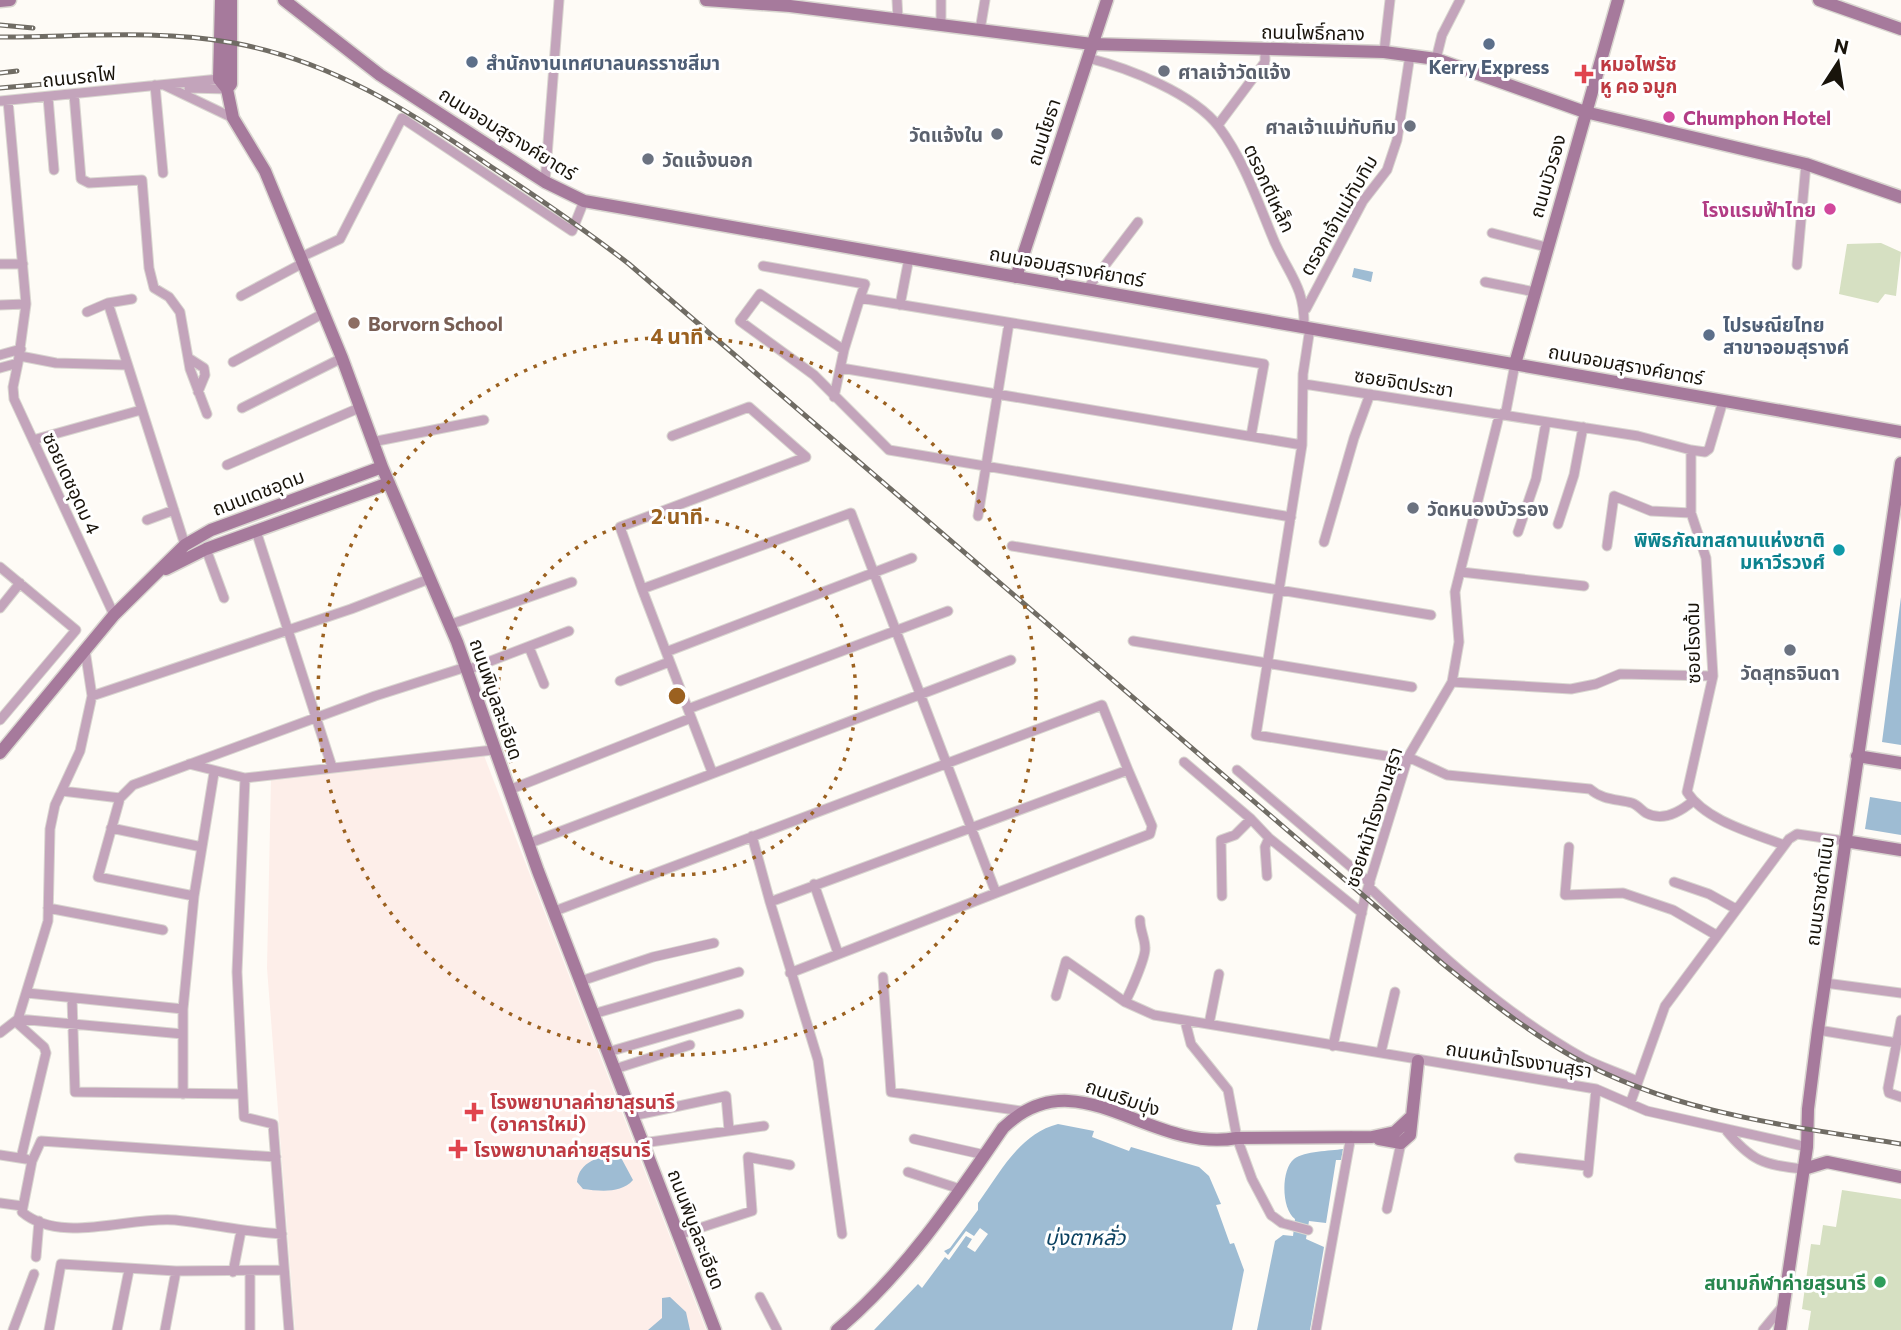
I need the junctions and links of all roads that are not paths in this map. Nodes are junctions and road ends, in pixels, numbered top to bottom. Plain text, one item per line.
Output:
1 (10, 0) edge
2 (220, 0) edge
3 (231, 0) edge
4 (284, 0) edge
5 (559, 0) edge
6 (706, 0) edge
7 (897, 0) edge
8 (941, 0) edge
9 (985, 0) edge
10 (1107, 0) edge
11 (1390, 0) edge
12 (1460, 0) edge
13 (1618, 0) edge
14 (1819, 0) edge
15 (0, 1) edge
16 (898, 19) junction
17 (941, 24) junction
18 (1901, 29) edge
19 (980, 30) junction
20 (1092, 44) junction
21 (1265, 51) junction
22 (1384, 52) junction
23 (1410, 55) junction
24 (1088, 58) junction
25 (1436, 58) junction
26 (223, 84) junction
27 (159, 85) junction
28 (74, 94) junction
29 (48, 97) junction
30 (4, 101) edge
31 (1585, 112) junction
32 (233, 118) junction
33 (1217, 125) junction
34 (1806, 164) junction
35 (54, 170) dead end
36 (163, 173) dead end
37 (545, 182) junction
38 (1901, 197) edge
39 (584, 201) junction
40 (1138, 222) dead end
41 (1492, 233) dead end
42 (1546, 247) junction
43 (909, 258) junction
44 (302, 260) junction
45 (0, 264) edge
46 (23, 264) junction
47 (1797, 265) dead end
48 (763, 267) dead end
49 (1016, 277) junction
50 (1485, 282) dead end
51 (1087, 289) junction
52 (1535, 292) junction
53 (241, 296) dead end
54 (860, 298) junction
55 (131, 299) dead end
56 (108, 303) junction
57 (26, 304) junction
58 (0, 305) edge
59 (900, 305) junction
60 (1306, 309) junction
61 (87, 312) dead end
62 (324, 313) junction
63 (1009, 323) junction
64 (1307, 327) junction
65 (844, 350) junction
66 (0, 355) edge
67 (19, 356) junction
68 (342, 358) junction
69 (233, 362) dead end
70 (1515, 364) junction
71 (126, 365) junction
72 (0, 368) edge
73 (841, 368) junction
74 (1304, 384) junction
75 (998, 394) junction
76 (1370, 394) junction
77 (834, 397) junction
78 (1723, 401) junction
79 (242, 408) dead end
80 (359, 408) junction
81 (141, 410) junction
82 (207, 414) dead end
83 (1499, 416) junction
84 (484, 420) dead end
85 (1546, 422) junction
86 (1583, 427) junction
87 (1901, 432) edge
88 (672, 436) dead end
89 (1251, 436) junction
90 (33, 440) junction
91 (372, 442) junction
92 (1302, 445) junction
93 (1691, 450) junction
94 (1901, 463) edge
95 (227, 466) dead end
96 (382, 467) junction
97 (987, 467) junction
98 (389, 483) junction
99 (174, 510) junction
100 (1691, 513) junction
101 (250, 515) junction
102 (978, 516) dead end
103 (1290, 517) junction
104 (147, 520) dead end
105 (1558, 524) dead end
106 (256, 531) junction
107 (1518, 532) dead end
108 (1324, 542) dead end
109 (185, 545) junction
110 (1013, 546) dead end
111 (1607, 546) dead end
112 (206, 549) junction
113 (912, 558) dead end
114 (0, 567) edge
115 (159, 572) junction
116 (873, 572) junction
117 (1461, 572) junction
118 (429, 579) junction
119 (572, 582) dead end
120 (20, 583) junction
121 (1584, 586) dead end
122 (642, 589) junction
123 (1279, 590) junction
124 (224, 598) dead end
125 (0, 608) edge
126 (948, 611) dead end
127 (114, 615) junction
128 (1431, 615) dead end
129 (449, 625) junction
130 (286, 631) junction
131 (569, 631) dead end
132 (896, 631) junction
133 (1133, 641) dead end
134 (529, 647) junction
135 (85, 650) junction
136 (666, 652) junction
137 (1011, 660) dead end
138 (669, 662) junction
139 (1268, 663) junction
140 (466, 668) junction
141 (1713, 676) junction
142 (620, 681) dead end
143 (1452, 682) junction
144 (544, 684) dead end
145 (1412, 687) dead end
146 (920, 694) junction
147 (92, 696) junction
148 (689, 714) junction
149 (317, 717) junction
150 (0, 720) edge
151 (493, 750) junction
152 (0, 752) edge
153 (1857, 756) junction
154 (1403, 757) junction
155 (1184, 762) dead end
156 (947, 763) junction
157 (1901, 763) edge
158 (189, 764) junction
159 (332, 767) junction
160 (1128, 770) junction
161 (1237, 770) dead end
162 (712, 772) junction
163 (214, 773) junction
164 (245, 778) junction
165 (509, 790) junction
166 (62, 791) junction
167 (120, 799) junction
168 (1693, 801) junction
169 (1251, 819) junction
170 (972, 827) junction
171 (111, 828) junction
172 (752, 836) junction
173 (1269, 838) junction
174 (1845, 841) junction
175 (530, 843) junction
176 (1784, 845) junction
177 (202, 846) junction
178 (1569, 847) dead end
179 (1901, 850) edge
180 (1266, 876) dead end
181 (1674, 882) dead end
182 (814, 884) junction
183 (1370, 885) junction
184 (996, 892) junction
185 (194, 896) junction
186 (1222, 896) dead end
187 (770, 902) junction
188 (48, 908) junction
189 (1736, 909) junction
190 (555, 911) junction
191 (1362, 913) junction
192 (1140, 920) dead end
193 (163, 930) dead end
194 (1716, 935) junction
195 (714, 943) dead end
196 (838, 953) junction
197 (739, 972) dead end
198 (790, 973) junction
199 (1219, 974) dead end
200 (883, 977) dead end
201 (581, 981) junction
202 (1825, 983) junction
203 (1395, 992) dead end
204 (27, 993) junction
205 (1901, 993) edge
206 (1056, 996) dead end
207 (72, 998) junction
208 (1125, 1002) junction
209 (183, 1009) junction
210 (593, 1014) junction
211 (739, 1014) dead end
212 (1901, 1020) edge
213 (17, 1021) junction
214 (1185, 1021) junction
215 (1209, 1024) junction
216 (73, 1025) junction
217 (1818, 1030) junction
218 (0, 1033) edge
219 (183, 1034) junction
220 (1897, 1043) junction
221 (690, 1045) dead end
222 (1333, 1046) junction
223 (608, 1052) junction
224 (1381, 1052) junction
225 (1418, 1060) junction
226 (615, 1069) junction
227 (1637, 1081) junction
228 (1596, 1089) junction
229 (183, 1094) junction
230 (242, 1094) junction
231 (1901, 1097) edge
232 (1630, 1104) junction
233 (1021, 1111) junction
234 (632, 1116) junction
235 (1410, 1118) junction
236 (764, 1126) dead end
237 (1725, 1129) junction
238 (730, 1130) junction
239 (1351, 1136) junction
240 (1372, 1137) junction
241 (1237, 1138) junction
242 (914, 1139) dead end
243 (643, 1143) junction
244 (1401, 1143) junction
245 (1807, 1147) junction
246 (0, 1155) edge
247 (985, 1155) junction
248 (276, 1157) junction
249 (21, 1158) junction
250 (1519, 1158) dead end
251 (32, 1161) junction
252 (1827, 1162) junction
253 (790, 1165) dead end
254 (1804, 1169) junction
255 (908, 1172) dead end
256 (1901, 1177) edge
257 (960, 1189) junction
258 (0, 1203) edge
259 (22, 1206) junction
260 (1387, 1209) dead end
261 (39, 1221) junction
262 (1308, 1230) dead end
263 (241, 1231) junction
264 (282, 1234) junction
265 (842, 1234) dead end
266 (678, 1235) junction
267 (36, 1257) dead end
268 (129, 1270) junction
269 (283, 1270) junction
270 (176, 1271) junction
271 (233, 1272) junction
272 (250, 1272) junction
273 (34, 1274) dead end
274 (760, 1297) dead end
275 (1782, 1306) junction
276 (1779, 1328) edge
277 (13, 1330) edge
278 (49, 1330) edge
279 (117, 1330) edge
280 (165, 1330) edge
281 (250, 1330) edge
282 (289, 1330) edge
283 (715, 1330) edge
284 (777, 1330) edge
285 (837, 1330) edge
286 (1316, 1330) edge
287 (1763, 1330) edge

1 - 15 main road
2 - 26 main road, ถนนพิบูลละเอียด
3 - 26 main road, ถนนพิบูลละเอียด
4 - 37 main road, ถนนจอมสุรางค์ยาตร์
5 - 37 street
6 - 16 main road, ถนนโพธิ์กลาง
7 - 16 street
8 - 17 street
9 - 19 street
10 - 20 main road, ถนนโยธา
11 - 22 street
12 - 25 street
13 - 31 main road, ถนนบัวรอง
14 - 18 main road
16 - 17 main road, ถนนโพธิ์กลาง
17 - 19 main road, ถนนโพธิ์กลาง
19 - 20 main road, ถนนโพธิ์กลาง
20 - 21 main road, ถนนโพธิ์กลาง
20 - 24 main road, ถนนโยธา
21 - 22 main road, ถนนโพธิ์กลาง
21 - 33 street
22 - 23 main road, ถนนโพธิ์กลาง
23 - 25 main road, ถนนโพธิ์กลาง
23 - 60 street, ตรอกเจ้าแม่ทับทิม
24 - 33 street, ตรอกตีเหล็ก
24 - 49 main road, ถนนโยธา
25 - 31 main road, ถนนโพธิ์กลาง
26 - 27 street, ถนนรถไฟ
26 - 32 main road, ถนนพิบูลละเอียด
27 - 28 street, ถนนรถไฟ
27 - 32 street
27 - 36 street
28 - 29 street, ถนนรถไฟ
28 - 82 street
29 - 30 street, ถนนรถไฟ
29 - 35 street
30 - 46 street, ซอยเดชอุดม 4
31 - 34 main road, ถนนโพธิ์กลาง
31 - 42 main road, ถนนบัวรอง
32 - 44 main road, ถนนพิบูลละเอียด
33 - 60 street, ตรอกตีเหล็ก
34 - 38 main road, ถนนโพธิ์กลาง
34 - 47 street
37 - 39 main road, ถนนจอมสุรางค์ยาตร์
39 - 43 main road, ถนนจอมสุรางค์ยาตร์
39 - 44 street
40 - 51 street
41 - 42 street
42 - 52 main road, ถนนบัวรอง
43 - 49 main road, ถนนจอมสุรางค์ยาตร์
43 - 59 street
44 - 53 street
44 - 62 main road, ถนนพิบูลละเอียด
45 - 46 street
46 - 57 street, ซอยเดชอุดม 4
48 - 54 street
49 - 51 main road, ถนนจอมสุรางค์ยาตร์
50 - 52 street
51 - 64 main road, ถนนจอมสุรางค์ยาตร์
52 - 70 main road, ถนนบัวรอง
54 - 59 street
54 - 65 street
55 - 56 street
56 - 61 street
56 - 71 street
57 - 58 street
57 - 67 street, ซอยเดชอุดม 4
59 - 63 street
60 - 64 street
62 - 68 main road, ถนนพิบูลละเอียด
62 - 69 street
63 - 75 street
63 - 89 street
64 - 70 main road, ถนนจอมสุรางค์ยาตร์
64 - 74 street
65 - 73 street
65 - 77 street
66 - 67 street
67 - 71 street
67 - 72 street
67 - 90 street, ซอยเดชอุดม 4
68 - 79 street
68 - 80 main road, ถนนพิบูลละเอียด
70 - 78 main road, ถนนจอมสุรางค์ยาตร์
70 - 83 street, ซอยหน้าโรงงานสุรา
71 - 81 street
73 - 75 street
73 - 77 street
74 - 76 street, ซอยจิตประชา
74 - 92 street
75 - 89 street
75 - 97 street
76 - 83 street, ซอยจิตประชา
76 - 108 street
77 - 97 street
78 - 87 main road, ถนนจอมสุรางค์ยาตร์
78 - 93 street
80 - 91 main road, ถนนพิบูลละเอียด
80 - 95 street
81 - 90 street
81 - 99 street
83 - 85 street
83 - 117 street, ซอยหน้าโรงงานสุรา
84 - 91 street
85 - 86 street
85 - 107 street
86 - 93 street
86 - 105 street
88 - 122 street
89 - 92 street
90 - 127 street, ซอยเดชอุดม 4
91 - 96 main road, ถนนพิบูลละเอียด
92 - 103 street
93 - 100 street, ซอยโรงต้ม
94 - 153 main road, ถนนราชดำเนิน
96 - 98 main road, ถนนพิบูลละเอียด
96 - 101 main road, ถนนเดชอุดม
97 - 102 street
97 - 103 street
98 - 106 main road, ถนนเดชอุดม
98 - 118 main road, ถนนพิบูลละเอียด
99 - 104 street
99 - 109 street
100 - 111 street
100 - 141 street, ซอยโรงต้ม
101 - 106 main road
101 - 109 main road, ถนนเดชอุดม
103 - 123 street
106 - 112 main road, ถนนเดชอุดม
106 - 130 street
109 - 115 main road, ถนนเดชอุดม
110 - 123 street
112 - 115 main road, ถนนเดชอุดม
112 - 124 street
113 - 116 street
114 - 120 street
115 - 127 main road, ถนนเดชอุดม
116 - 122 street
116 - 132 street
116 - 136 street
117 - 121 street
117 - 143 street, ซอยหน้าโรงงานสุรา
118 - 129 main road, ถนนพิบูลละเอียด
118 - 130 street
119 - 129 street
120 - 125 street
120 - 150 street
122 - 136 street
123 - 128 street
123 - 139 street
126 - 132 street
127 - 135 main road, ถนนเดชอุดม
129 - 140 main road, ถนนพิบูลละเอียด
130 - 147 street
130 - 149 street
131 - 134 street
132 - 146 street
132 - 148 street
133 - 139 street
134 - 140 street
134 - 144 street
135 - 147 street
135 - 152 main road, ถนนเดชอุดม
136 - 138 street
137 - 146 street
138 - 142 street
138 - 148 street
139 - 145 street
139 - 154 street
140 - 149 street
140 - 151 main road, ถนนพิบูลละเอียด
141 - 143 street
141 - 168 street, ซอยโรงต้ม
143 - 154 street, ซอยหน้าโรงงานสุรา
146 - 156 street
146 - 162 street
147 - 166 street
148 - 162 street
148 - 165 street
149 - 158 street
149 - 159 street
151 - 159 street
151 - 165 main road, ถนนพิบูลละเอียด
153 - 157 main road
153 - 174 main road, ถนนราชดำเนิน
154 - 168 street
154 - 183 street, ซอยหน้าโรงงานสุรา
155 - 169 street
156 - 160 street
156 - 170 street
156 - 172 street
158 - 163 street
158 - 167 street
159 - 164 street
160 - 170 street
160 - 184 street
161 - 183 street
162 - 175 street
163 - 164 street
163 - 177 street
164 - 230 street
165 - 175 main road, ถนนพิบูลละเอียด
166 - 167 street
166 - 188 street
167 - 171 street
168 - 176 street
169 - 173 street
169 - 186 street
170 - 182 street
170 - 184 street
171 - 177 street
171 - 185 street
172 - 187 street
172 - 190 street
173 - 180 street
173 - 191 street
174 - 176 street
174 - 179 main road
174 - 202 main road, ถนนราชดำเนิน
175 - 190 main road, ถนนพิบูลละเอียด
176 - 189 street
177 - 185 street
178 - 194 street
181 - 189 street
182 - 187 street
182 - 196 street
183 - 191 street, ซอยหน้าโรงงานสุรา
183 - 227 street
184 - 196 street
185 - 209 street
187 - 198 street
188 - 193 street
188 - 204 street
189 - 194 street
190 - 201 main road, ถนนพิบูลละเอียด
191 - 222 street, ซอยหน้าโรงงานสุรา
192 - 208 street
194 - 227 street
195 - 201 street
196 - 198 street
197 - 210 street
198 - 265 street
199 - 215 street
200 - 233 street
201 - 210 main road, ถนนพิบูลละเอียด
202 - 205 street
202 - 217 main road, ถนนราชดำเนิน
203 - 224 street
204 - 207 street
204 - 213 street
206 - 208 street, ถนนหน้าโรงงานสุรา
207 - 209 street
207 - 216 street
208 - 214 street, ถนนหน้าโรงงานสุรา
209 - 219 street
210 - 223 main road, ถนนพิบูลละเอียด
211 - 223 street
212 - 220 street
213 - 216 street
213 - 218 street
213 - 249 street
214 - 215 street, ถนนหน้าโรงงานสุรา
214 - 241 street
215 - 222 street, ถนนหน้าโรงงานสุรา
216 - 219 street
216 - 229 street
217 - 220 street
217 - 245 main road, ถนนราชดำเนิน
219 - 229 street
220 - 231 street
221 - 226 street
222 - 224 street, ถนนหน้าโรงงานสุรา
223 - 226 main road, ถนนพิบูลละเอียด
224 - 225 street, ถนนหน้าโรงงานสุรา
225 - 228 street, ถนนหน้าโรงงานสุรา
225 - 235 main road
226 - 234 main road, ถนนพิบูลละเอียด
227 - 232 street
228 - 232 street, ถนนหน้าโรงงานสุรา
228 - 250 street
229 - 230 street
230 - 248 street
232 - 237 street, ถนนหน้าโรงงานสุรา
233 - 241 main road, ถนนริมบุ่ง
233 - 247 main road, ถนนริมบุ่ง
234 - 238 street
234 - 243 main road, ถนนพิบูลละเอียด
235 - 240 main road, ถนนริมบุ่ง
235 - 244 main road
236 - 238 street
237 - 245 street, ถนนหน้าโรงงานสุรา
237 - 254 street
238 - 243 street
239 - 240 main road, ถนนริมบุ่ง
239 - 241 main road, ถนนริมบุ่ง
239 - 286 street
240 - 244 main road
241 - 262 street
242 - 247 street
243 - 266 main road, ถนนพิบูลละเอียด
244 - 260 street
245 - 252 main road
245 - 254 main road, ถนนราชดำเนิน
246 - 249 street
247 - 257 main road, ถนนริมบุ่ง
248 - 251 street
248 - 264 street
249 - 251 street
251 - 259 street
252 - 254 main road
252 - 256 main road
253 - 266 street
254 - 275 main road, ถนนราชดำเนิน
255 - 257 street
257 - 285 main road, ถนนริมบุ่ง
258 - 259 street
259 - 261 street
261 - 263 street
261 - 267 street
263 - 264 street
263 - 271 street
264 - 269 street
266 - 283 main road, ถนนพิบูลละเอียด
268 - 270 street
268 - 278 street
268 - 279 street
269 - 272 street
269 - 282 street
270 - 271 street
270 - 280 street
271 - 272 street
272 - 281 street
273 - 277 street
274 - 284 street
275 - 276 main road, ถนนราชดำเนิน
275 - 287 street

